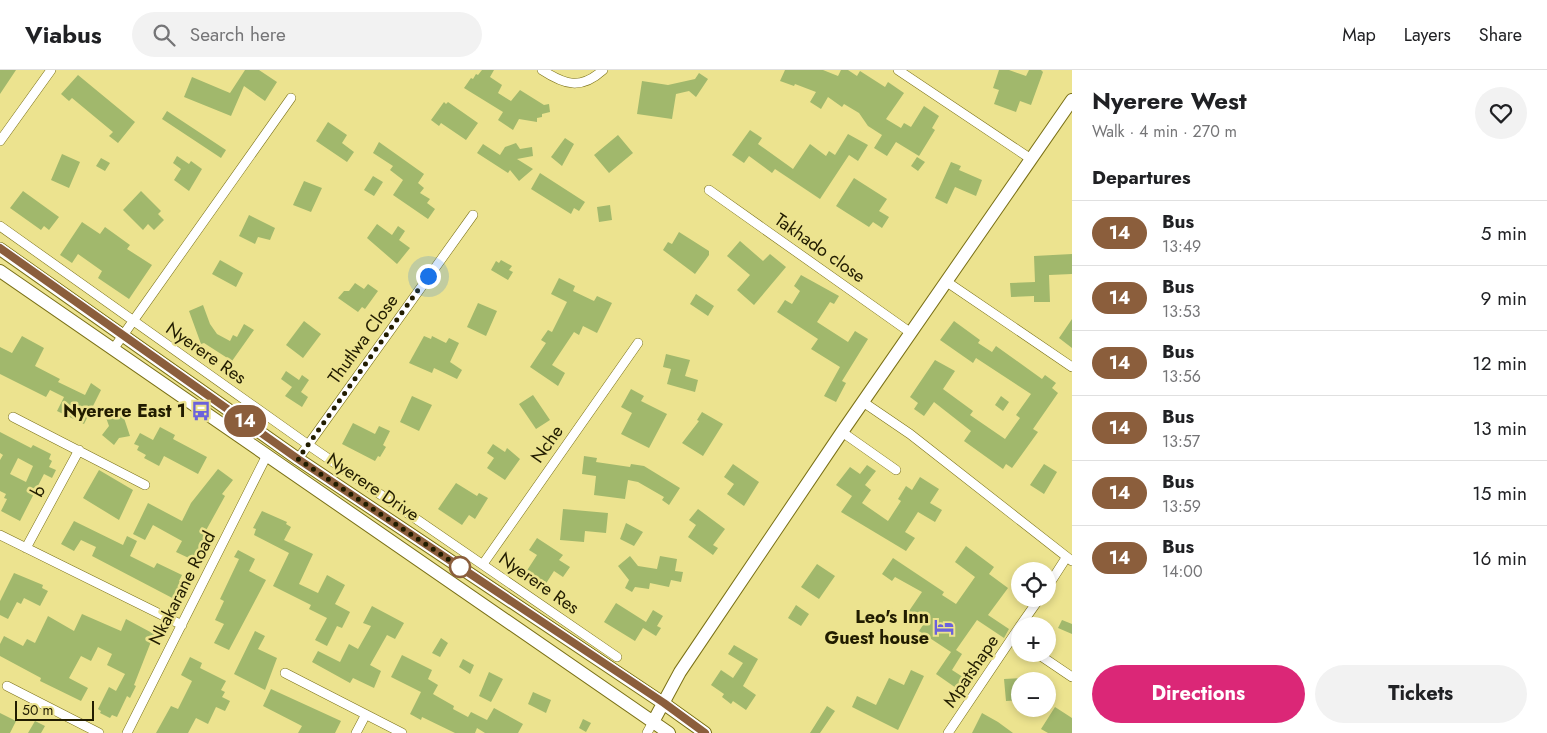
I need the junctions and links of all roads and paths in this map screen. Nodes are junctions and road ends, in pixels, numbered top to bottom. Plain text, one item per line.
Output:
1 (51, 70) edge
2 (542, 70) edge
3 (604, 70) edge
4 (898, 70) edge
5 (291, 98) dead end
6 (1072, 100) edge
7 (0, 140) edge
8 (1031, 159) junction
9 (709, 190) dead end
10 (473, 215) dead end
11 (0, 226) edge
12 (0, 248) edge
13 (0, 271) edge
14 (946, 282) junction
15 (133, 322) junction
16 (911, 333) junction
17 (122, 337) junction
18 (638, 343) dead end
19 (114, 348) junction
20 (1072, 367) edge
21 (863, 402) junction
22 (13, 417) dead end
23 (842, 432) junction
24 (307, 444) junction
25 (79, 450) junction
26 (266, 457) junction
27 (298, 459) junction
28 (896, 470) dead end
29 (146, 485) dead end
30 (0, 535) edge
31 (26, 548) junction
32 (1069, 559) edge
33 (483, 564) junction
34 (1056, 576) edge
35 (182, 625) junction
36 (1011, 646) edge
37 (617, 658) dead end
38 (1050, 662) edge
39 (285, 673) dead end
40 (1072, 677) edge
41 (7, 686) dead end
42 (664, 703) junction
43 (364, 716) junction
44 (650, 727) edge
45 (99, 733) edge
46 (127, 733) edge
47 (356, 733) edge
48 (402, 733) edge
49 (669, 733) edge
50 (705, 733) edge
51 (948, 733) edge

1 - 7 street
2 - 3 street
4 - 8 street
5 - 15 street
6 - 8 main road
8 - 14 main road
9 - 16 street, Takhado close
10 - 24 street, Thutlwa Close
11 - 15 street, Nyerere Res
12 - 17 main road, Nyerere Drive
13 - 19 main road, Nyerere Drive
14 - 16 main road
14 - 20 street
15 - 17 street
15 - 24 street, Nyerere Res
16 - 21 main road
17 - 19 street
17 - 27 main road, Nyerere Drive
18 - 33 street, Nche
19 - 26 main road, Nyerere Drive
21 - 23 main road
21 - 32 street
22 - 25 street
23 - 28 street
23 - 42 main road
24 - 27 street, Thutlwa Close
24 - 33 street, Nyerere Res
25 - 29 street
25 - 31 street, b
26 - 35 street, Nkakarane Road
26 - 44 main road, Nyerere Drive
27 - 42 main road, Nyerere Drive
30 - 31 street
31 - 35 street
32 - 34 street
33 - 37 street, Nyerere Res
35 - 46 street, Nkakarane Road
36 - 51 street, Mpatshape
38 - 40 street
39 - 43 street
41 - 45 street
42 - 44 main road
42 - 50 main road, Nyerere Drive
43 - 47 street
43 - 48 street
44 - 49 main road, Nyerere Drive

